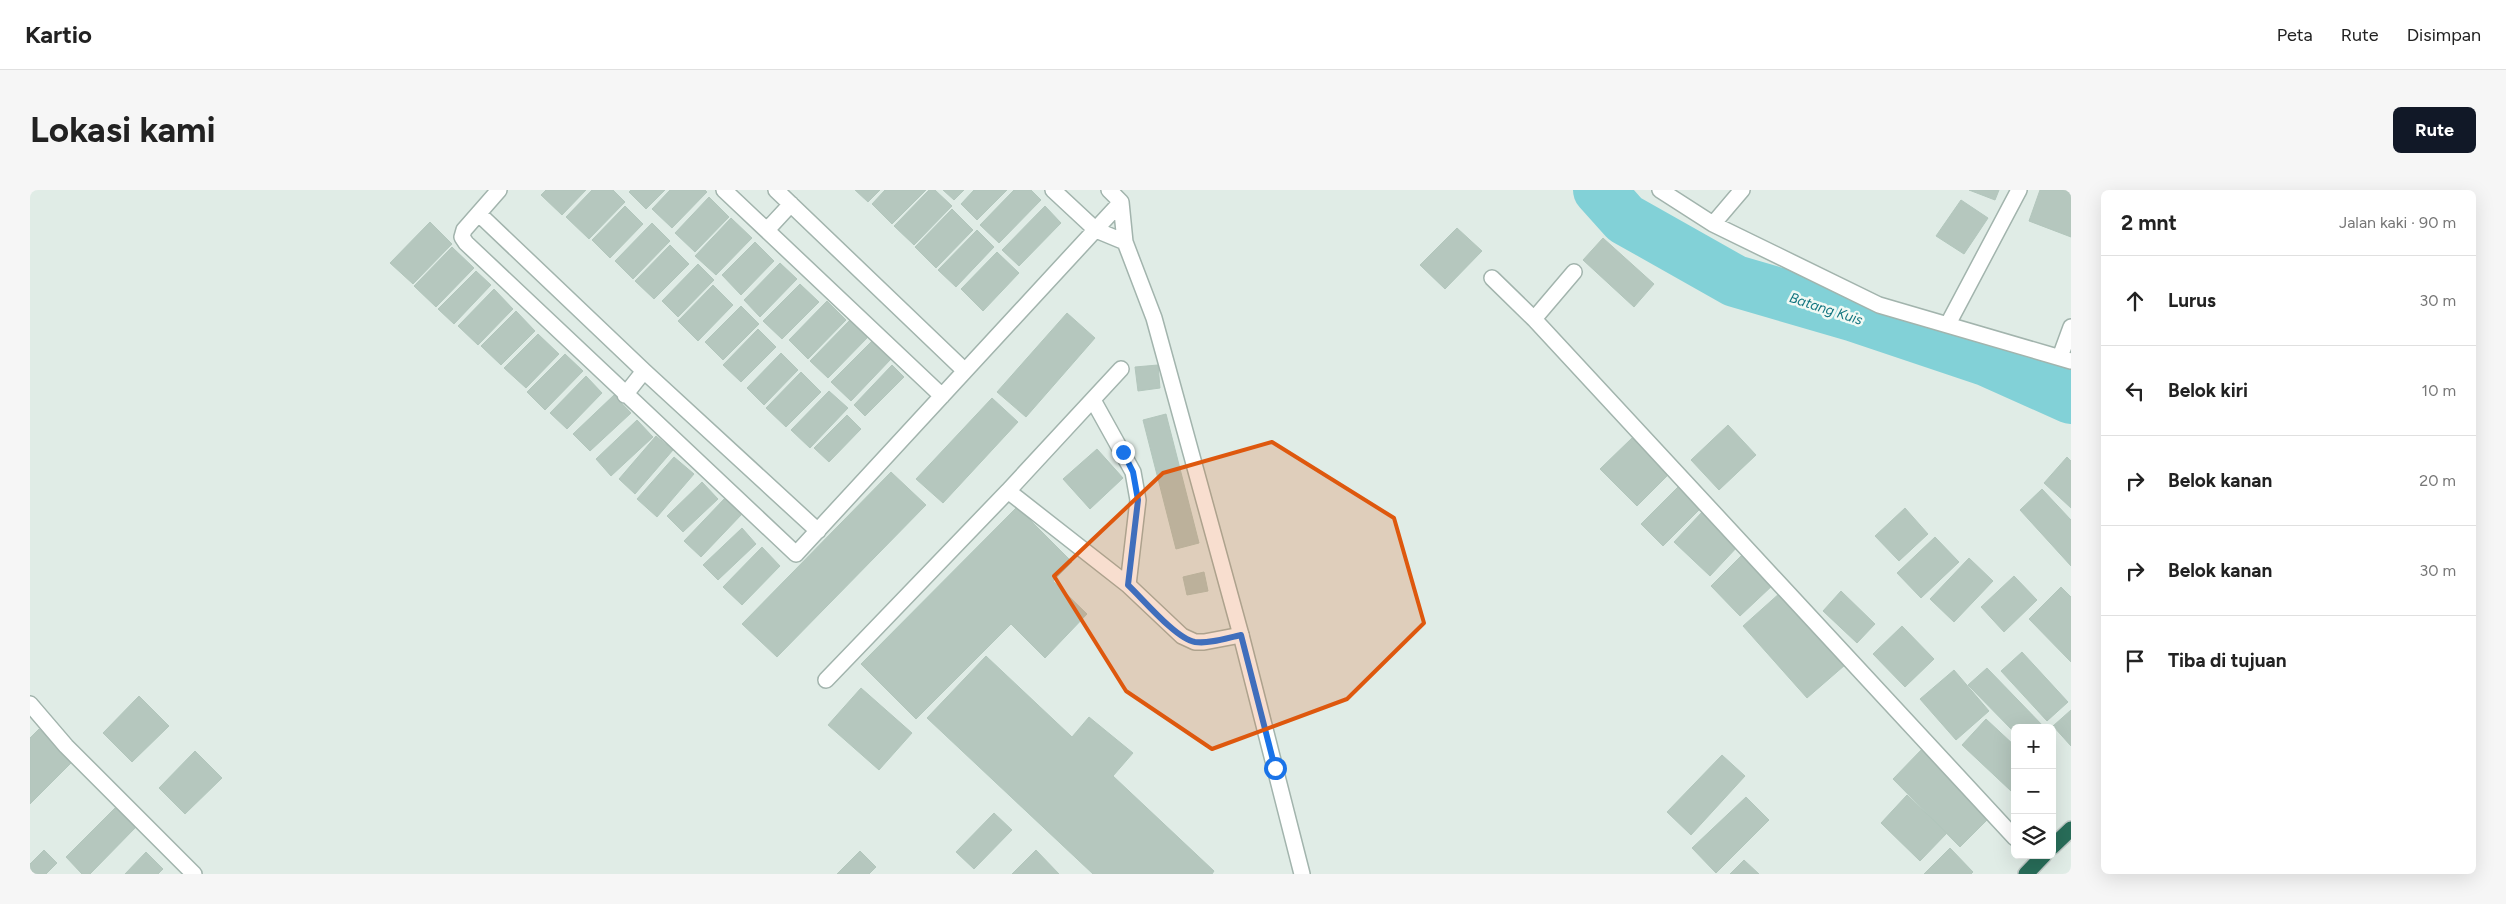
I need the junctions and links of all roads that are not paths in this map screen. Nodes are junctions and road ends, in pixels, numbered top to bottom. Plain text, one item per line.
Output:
1 (499, 190) edge
2 (724, 190) edge
3 (776, 190) edge
4 (1054, 190) edge
5 (1109, 190) edge
6 (1660, 190) edge
7 (1742, 190) edge
8 (2019, 190) edge
9 (1121, 202) junction
10 (791, 204) junction
11 (479, 214) junction
12 (1712, 224) junction
13 (767, 230) junction
14 (1096, 230) junction
15 (1125, 242) junction
16 (1574, 272) dead end
17 (1492, 278) dead end
18 (1534, 319) junction
19 (1948, 324) junction
20 (2071, 327) edge
21 (2066, 359) edge
22 (1121, 369) dead end
23 (964, 370) junction
24 (644, 371) junction
25 (625, 395) junction
26 (942, 396) junction
27 (1093, 400) junction
28 (1008, 491) junction
29 (818, 531) junction
30 (1128, 585) junction
31 (1241, 635) junction
32 (826, 680) dead end
33 (30, 704) edge
34 (2071, 828) edge
35 (2011, 834) edge
36 (2056, 843) edge
37 (2037, 859) edge
38 (194, 874) edge
39 (1302, 874) edge
40 (2026, 874) edge

1 - 11 street
2 - 13 street
3 - 10 street
4 - 14 street
5 - 9 street
6 - 12 street
7 - 12 street
8 - 19 street
9 - 14 street
9 - 15 street
10 - 13 street
10 - 23 street
11 - 24 street
11 - 25 street
12 - 19 street
13 - 26 street
14 - 15 street
14 - 23 street
15 - 31 street
16 - 18 street
17 - 18 street
18 - 35 street
19 - 21 street
20 - 21 street
22 - 27 street
23 - 26 street
24 - 25 street
24 - 29 street
25 - 29 street
26 - 29 street
27 - 28 street
27 - 30 street
28 - 30 street
28 - 32 street
30 - 31 street
31 - 39 street
33 - 38 street
34 - 36 highway
37 - 40 highway

